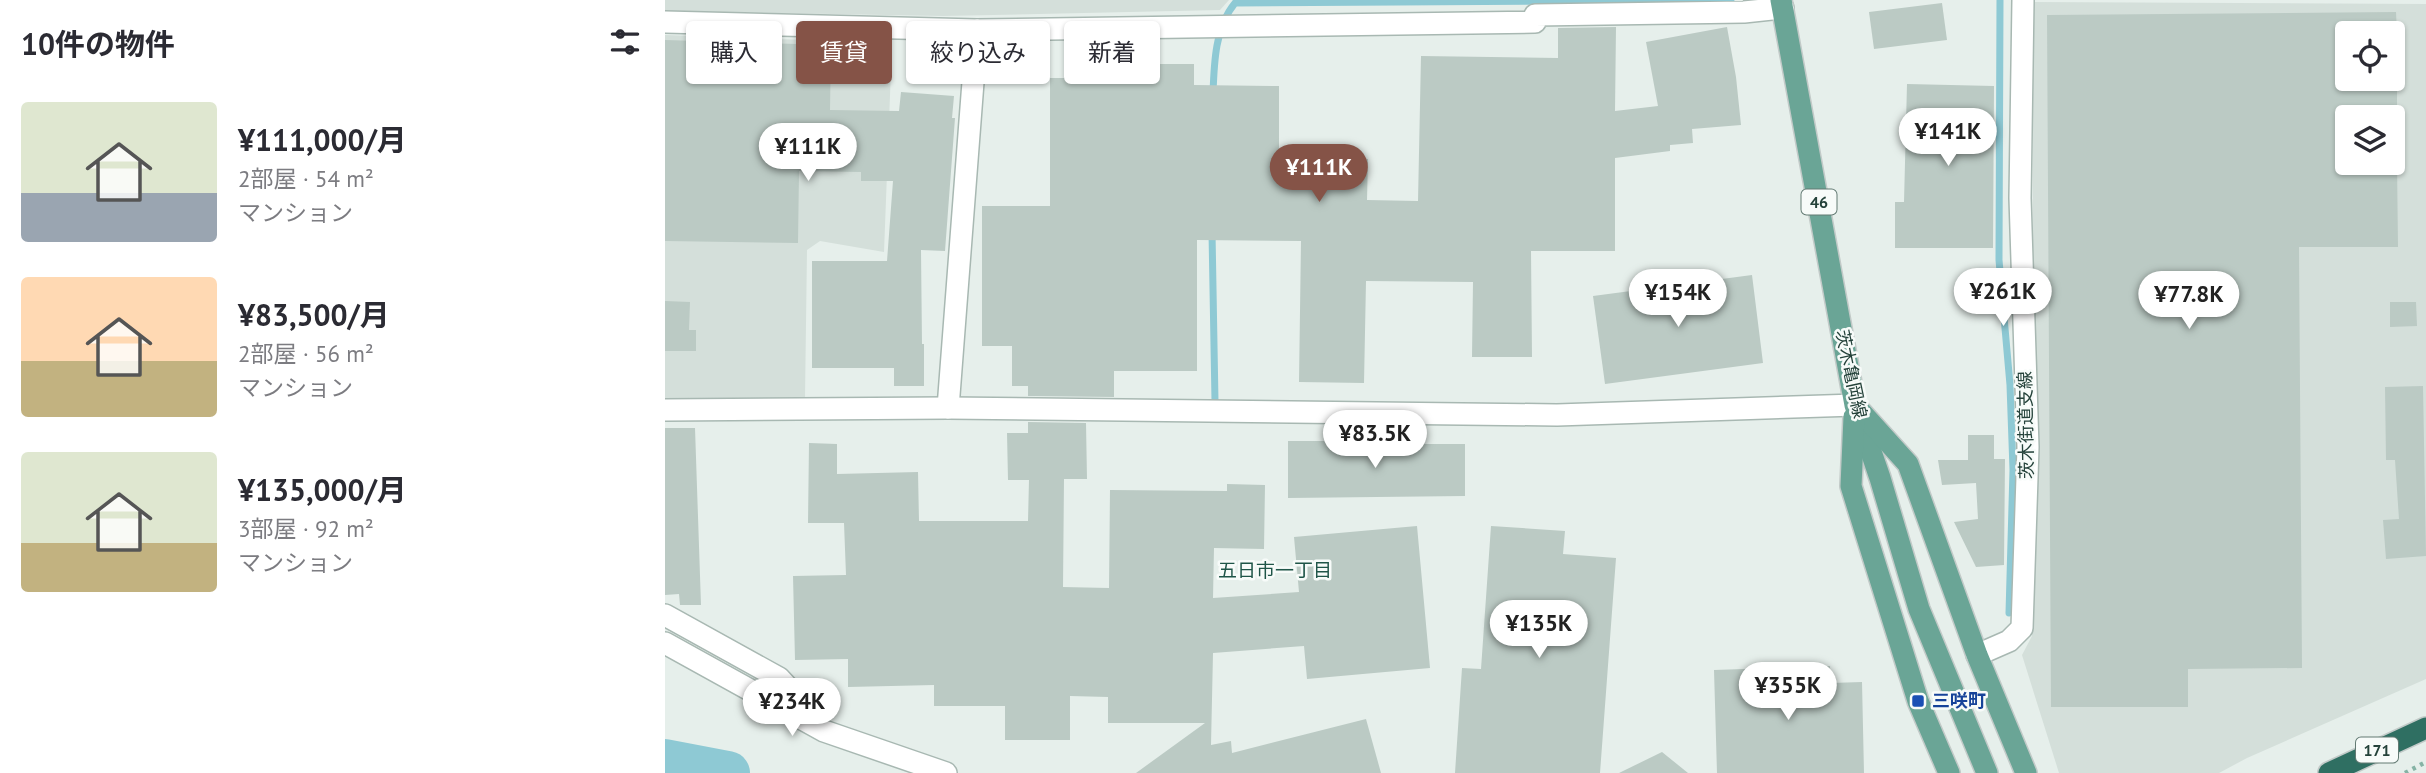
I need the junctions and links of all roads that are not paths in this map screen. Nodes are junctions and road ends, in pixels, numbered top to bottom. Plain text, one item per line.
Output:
1 (2023, 0) edge
2 (1782, 4) edge
3 (665, 22) edge
4 (906, 28) edge
5 (1050, 29) edge
6 (973, 84) edge
7 (1854, 405) junction
8 (948, 408) junction
9 (665, 410) edge
10 (665, 615) edge
11 (665, 643) edge
12 (1977, 655) junction
13 (795, 715) junction
14 (2426, 728) edge
15 (946, 773) edge
16 (1949, 773) edge
17 (1987, 773) edge
18 (2026, 773) edge
19 (2329, 773) edge

1 - 12 street, 茨木街道支線
2 - 5 street
2 - 7 main road, 茨木亀岡線 / 46
3 - 4 street
6 - 8 street
7 - 8 street
7 - 12 main road
7 - 16 main road, 46
7 - 17 main road, 茨木亀岡線 / 46
8 - 9 street
10 - 13 street
11 - 13 street
12 - 18 main road
13 - 15 street
14 - 19 highway, 171

